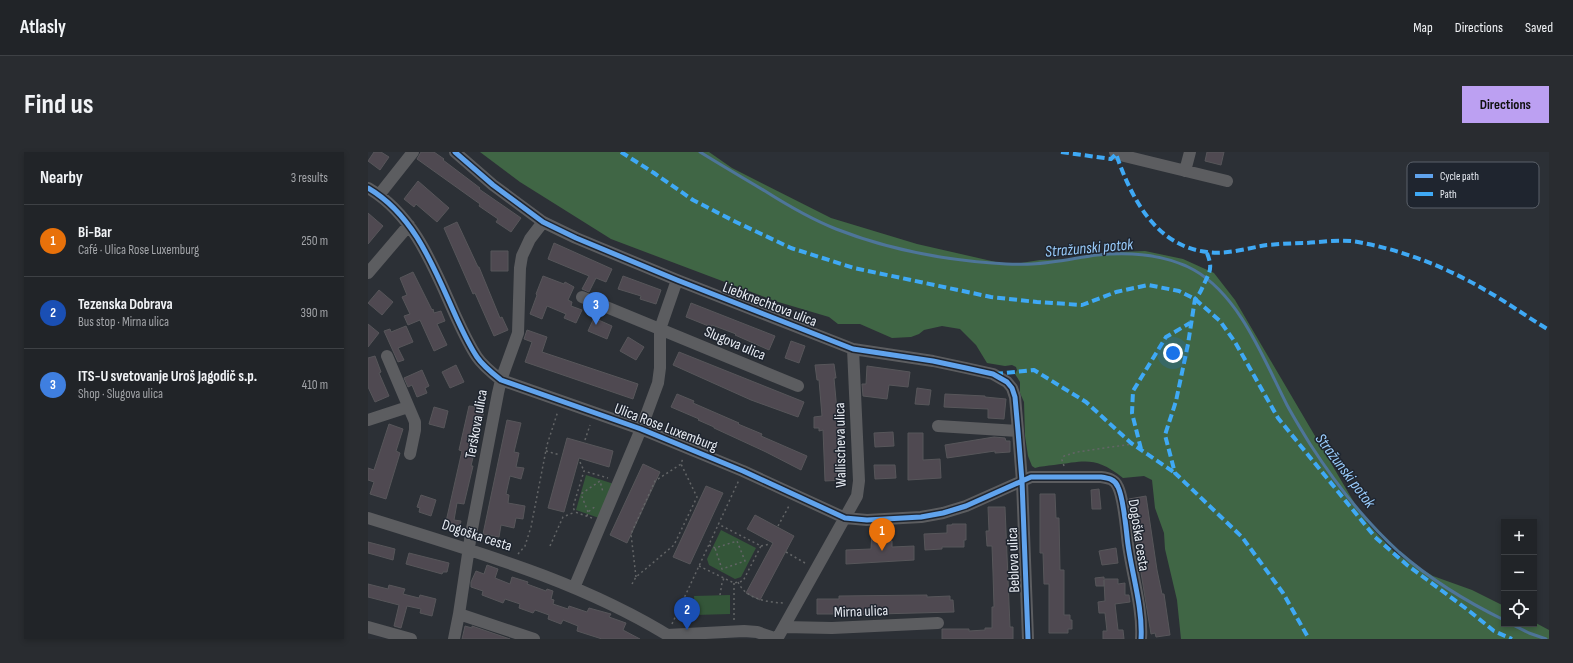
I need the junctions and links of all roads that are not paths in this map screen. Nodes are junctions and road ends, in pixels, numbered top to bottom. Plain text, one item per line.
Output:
1 (413, 152) edge
2 (455, 152) edge
3 (1190, 152) edge
4 (1116, 153) edge
5 (1185, 171) junction
6 (1227, 181) dead end
7 (368, 188) edge
8 (379, 195) junction
9 (543, 222) junction
10 (409, 225) junction
11 (368, 274) edge
12 (677, 280) junction
13 (582, 296) dead end
14 (660, 329) junction
15 (853, 349) junction
16 (387, 356) dead end
17 (501, 380) junction
18 (798, 386) dead end
19 (408, 407) junction
20 (368, 420) edge
21 (938, 426) dead end
22 (641, 429) junction
23 (1018, 431) junction
24 (410, 454) dead end
25 (1022, 480) junction
26 (368, 518) edge
27 (845, 518) junction
28 (469, 550) junction
29 (574, 588) junction
30 (459, 614) junction
31 (938, 623) dead end
32 (368, 627) edge
33 (784, 627) junction
34 (670, 637) edge
35 (412, 639) edge
36 (454, 639) edge
37 (534, 639) edge
38 (777, 639) edge
39 (1028, 639) edge
40 (1141, 639) edge

1 - 8 street
2 - 9 street, Liebknechtova ulica
3 - 5 street
4 - 5 street
5 - 6 street
7 - 8 street, Ulica Rose Luxemburg
8 - 10 street, Ulica Rose Luxemburg
9 - 12 street, Liebknechtova ulica
9 - 17 street, Terškova ulica
10 - 11 street
10 - 17 street, Ulica Rose Luxemburg
12 - 14 street
12 - 15 street, Liebknechtova ulica
13 - 14 street, Slugova ulica
14 - 18 street, Slugova ulica
14 - 22 street
15 - 23 street, Liebknechtova ulica
15 - 27 street, Wallischeva ulica
16 - 19 street
17 - 22 street, Ulica Rose Luxemburg
17 - 28 street, Terškova ulica
19 - 20 street
19 - 24 street
21 - 23 street
22 - 27 street, Ulica Rose Luxemburg
22 - 29 street
23 - 25 street, Liebknechtova ulica
25 - 27 street, Ulica Rose Luxemburg
25 - 39 street, Beblova ulica
25 - 40 street, Dogoška cesta
26 - 28 street, Dogoška cesta
27 - 33 street, Wallischeva ulica
28 - 29 street, Dogoška cesta
28 - 30 street, Terškova ulica
29 - 34 street, Dogoška cesta
30 - 36 street, Terškova ulica
30 - 37 street
31 - 33 street, Mirna ulica
32 - 35 street
33 - 38 street, Wallischeva ulica
34 - 38 street

